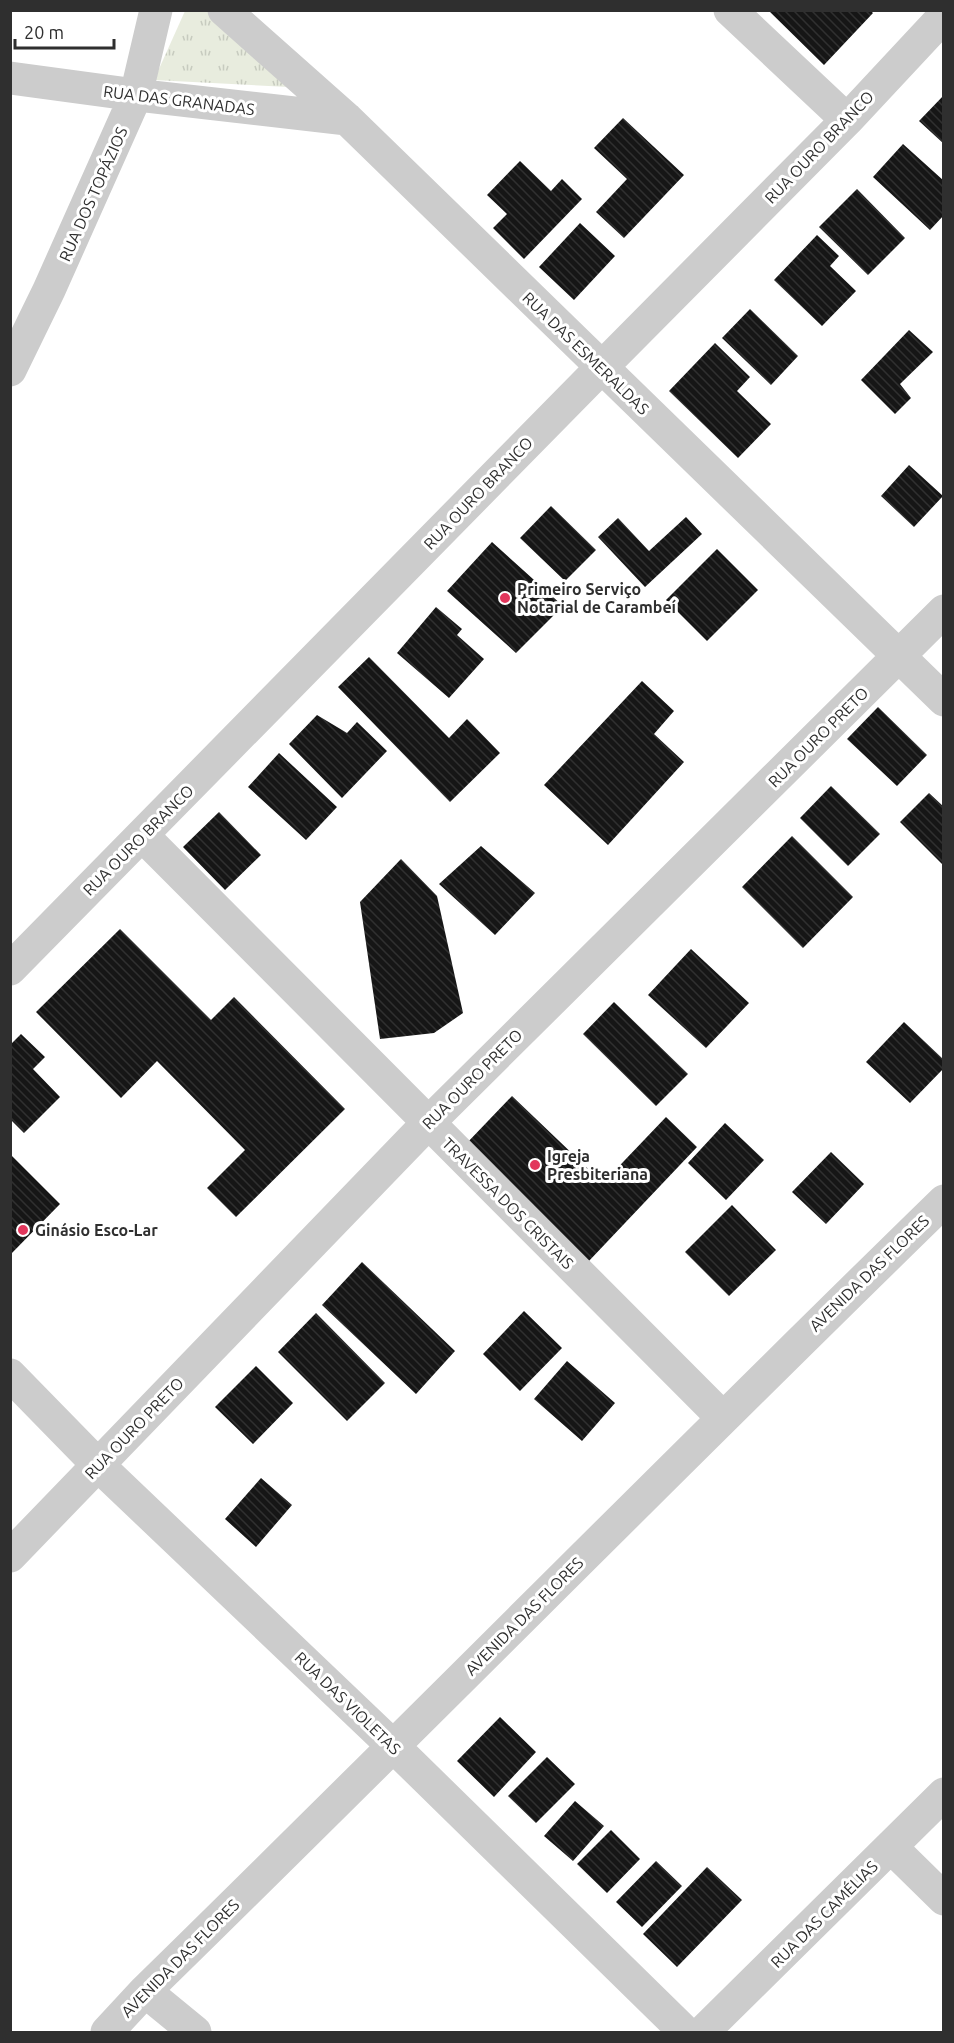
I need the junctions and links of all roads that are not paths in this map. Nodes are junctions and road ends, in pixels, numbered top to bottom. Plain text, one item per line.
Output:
1 (156, 10) edge
2 (224, 10) edge
3 (730, 10) edge
4 (944, 16) edge
5 (10, 78) edge
6 (136, 95) junction
7 (347, 119) junction
8 (847, 120) junction
9 (601, 368) junction
10 (10, 370) edge
11 (944, 611) edge
12 (900, 656) junction
13 (944, 700) edge
14 (143, 836) junction
15 (10, 969) edge
16 (428, 1123) junction
17 (944, 1201) edge
18 (10, 1375) edge
19 (722, 1417) junction
20 (98, 1465) junction
21 (10, 1556) edge
22 (394, 1747) junction
23 (944, 1794) edge
24 (891, 1847) junction
25 (944, 1899) edge
26 (145, 1991) junction
27 (107, 2032) edge
28 (195, 2032) edge
29 (686, 2032) edge
30 (703, 2032) edge

1 - 6 street, RUA DOS TOPÁZIOS
2 - 7 street, RUA DAS ESMERALDAS
3 - 8 street
4 - 8 street, RUA OURO BRANCO
5 - 6 street, RUA DAS GRANADAS
6 - 7 street, RUA DAS GRANADAS
6 - 10 street, RUA DOS TOPÁZIOS
7 - 9 street, RUA DAS ESMERALDAS
8 - 9 street, RUA OURO BRANCO
9 - 12 street, RUA DAS ESMERALDAS
9 - 14 street, RUA OURO BRANCO
11 - 12 street, RUA OURO PRETO
12 - 13 street, RUA DAS ESMERALDAS
12 - 16 street, RUA OURO PRETO
14 - 15 street, RUA OURO BRANCO
14 - 16 street, TRAVESSA DOS CRISTAIS
16 - 19 street, TRAVESSA DOS CRISTAIS
16 - 20 street, RUA OURO PRETO
17 - 19 street, AVENIDA DAS FLORES
18 - 20 street, RUA DAS VIOLETAS
19 - 22 street, AVENIDA DAS FLORES
20 - 21 street, RUA OURO PRETO
20 - 22 street, RUA DAS VIOLETAS
22 - 26 street, AVENIDA DAS FLORES
22 - 29 street, RUA DAS VIOLETAS
23 - 24 street, RUA DAS CAMÉLIAS
24 - 25 street
24 - 30 street, RUA DAS CAMÉLIAS
26 - 27 street, AVENIDA DAS FLORES
26 - 28 street

